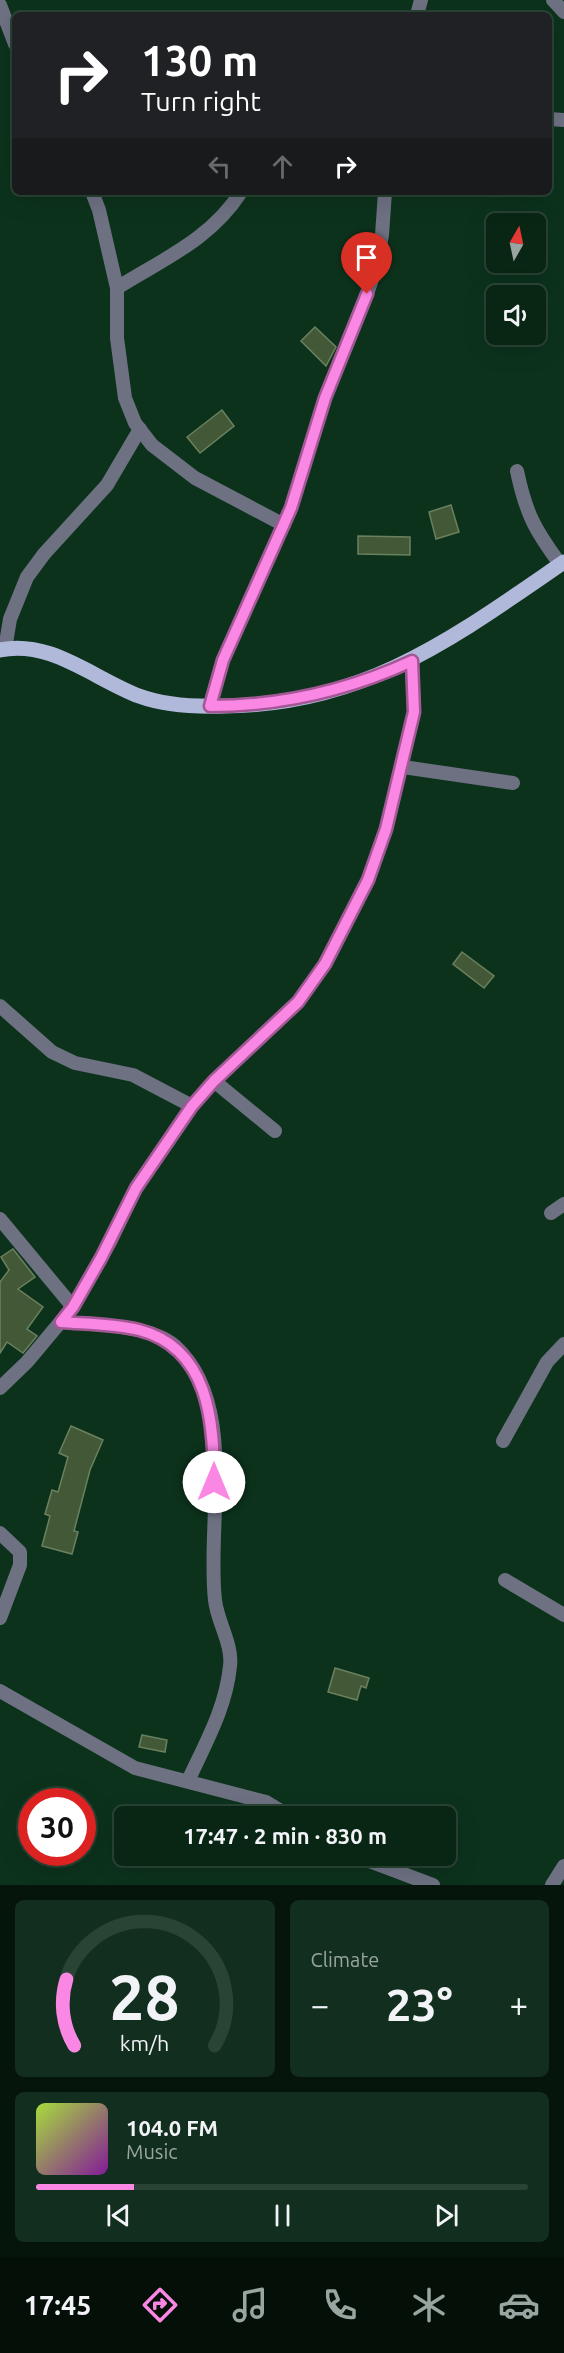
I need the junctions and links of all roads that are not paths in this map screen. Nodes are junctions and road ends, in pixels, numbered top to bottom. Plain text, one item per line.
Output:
1 (553, 0) edge
2 (0, 5) edge
3 (564, 12) edge
4 (10, 38) edge
5 (93, 195) edge
6 (239, 195) edge
7 (385, 195) edge
8 (117, 288) junction
9 (140, 429) junction
10 (517, 471) dead end
11 (284, 525) junction
12 (562, 563) edge
13 (3, 649) edge
14 (412, 661) junction
15 (210, 706) junction
16 (403, 767) junction
17 (513, 783) dead end
18 (0, 1006) edge
19 (214, 1081) junction
20 (192, 1106) junction
21 (275, 1131) dead end
22 (564, 1204) edge
23 (551, 1213) dead end
24 (0, 1219) edge
25 (73, 1307) junction
26 (61, 1322) junction
27 (564, 1344) edge
28 (0, 1388) edge
29 (503, 1441) dead end
30 (0, 1533) edge
31 (505, 1580) dead end
32 (564, 1615) edge
33 (0, 1618) edge
34 (0, 1691) edge
35 (188, 1781) junction
36 (273, 1806) edge
37 (383, 1866) edge
38 (564, 1866) edge
39 (433, 1885) edge
40 (552, 1885) edge

1 - 3 street
2 - 4 street
5 - 8 street
6 - 8 street
7 - 11 street
8 - 9 street
9 - 11 street
9 - 13 street
10 - 12 street
11 - 15 street
12 - 14 main road
13 - 15 main road
14 - 15 main road
14 - 16 street
16 - 17 street
16 - 19 street
18 - 20 street
19 - 20 street
19 - 21 street
20 - 25 street
22 - 23 street
24 - 25 street
25 - 26 street
26 - 28 street
26 - 35 street
27 - 29 street
30 - 33 street
31 - 32 street
34 - 35 street
35 - 36 street
37 - 39 street
38 - 40 street

